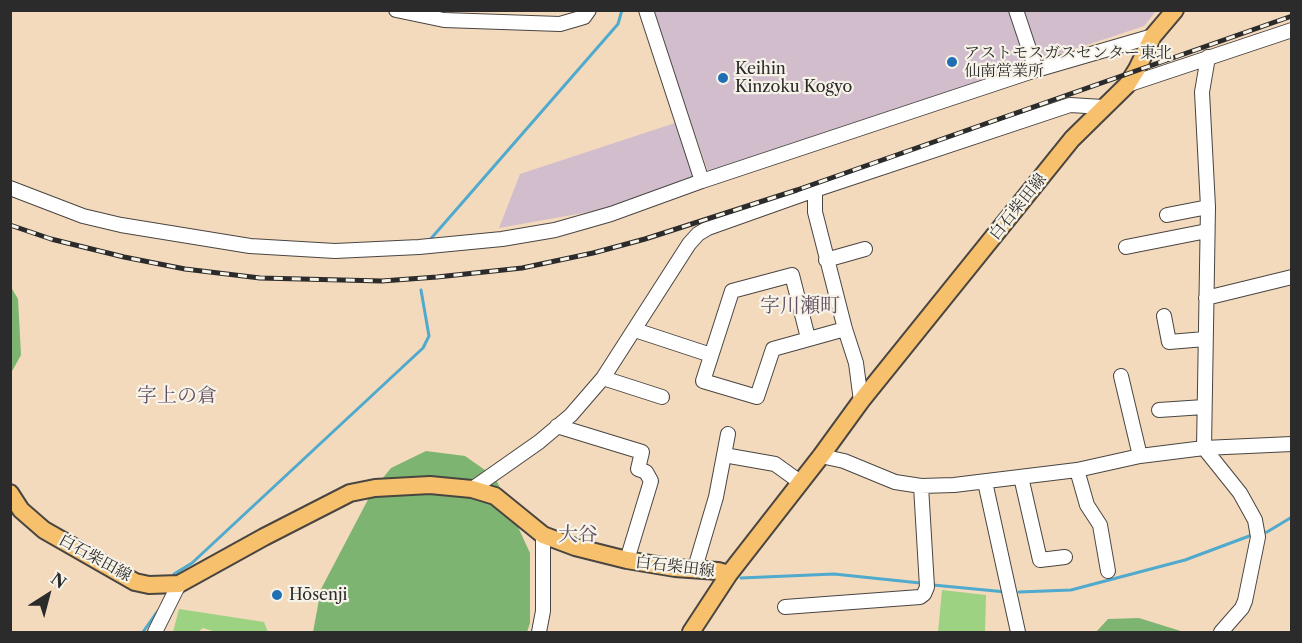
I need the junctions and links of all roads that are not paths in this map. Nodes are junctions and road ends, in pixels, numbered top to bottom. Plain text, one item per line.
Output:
1 (396, 10) edge
2 (482, 10) edge
3 (589, 10) edge
4 (646, 10) edge
5 (1016, 10) edge
6 (1175, 10) edge
7 (496, 22) junction
8 (1292, 30) edge
9 (1153, 36) junction
10 (1208, 57) junction
11 (1036, 70) junction
12 (1127, 85) junction
13 (1103, 107) junction
14 (702, 182) junction
15 (10, 188) edge
16 (815, 190) junction
17 (1208, 207) junction
18 (1167, 215) dead end
19 (1207, 231) junction
20 (1126, 247) dead end
21 (865, 249) dead end
22 (826, 260) junction
23 (1292, 277) edge
24 (1206, 298) junction
25 (1164, 316) dead end
26 (845, 329) junction
27 (635, 330) junction
28 (808, 338) junction
29 (1205, 339) junction
30 (711, 356) junction
31 (1121, 375) dead end
32 (603, 378) junction
33 (662, 397) dead end
34 (861, 401) junction
35 (1204, 407) junction
36 (1159, 410) dead end
37 (557, 426) junction
38 (728, 434) dead end
39 (1292, 444) edge
40 (1204, 448) junction
41 (724, 455) junction
42 (821, 456) junction
43 (1140, 456) junction
44 (1077, 471) junction
45 (1021, 477) junction
46 (800, 482) junction
47 (985, 482) junction
48 (921, 486) junction
49 (472, 489) junction
50 (10, 492) edge
51 (543, 536) junction
52 (1065, 558) dead end
53 (627, 561) junction
54 (695, 568) junction
55 (1108, 571) dead end
56 (729, 574) junction
57 (179, 584) junction
58 (785, 607) dead end
59 (155, 633) edge
60 (539, 633) edge
61 (691, 633) edge
62 (1018, 633) edge
63 (1221, 633) edge

1 - 7 street
2 - 7 street
3 - 7 street
4 - 14 street
5 - 11 street
6 - 9 main road, 白石柴田線
8 - 10 street
9 - 11 street
9 - 12 main road, 白石柴田線
10 - 12 street
10 - 17 street
11 - 14 street
12 - 13 main road, 白石柴田線
13 - 16 street
13 - 34 main road, 白石柴田線
14 - 15 street
16 - 22 street
16 - 27 street
17 - 18 street
17 - 19 street
19 - 20 street
19 - 24 street
21 - 22 street
22 - 26 street
23 - 24 street
24 - 29 street
25 - 29 street
26 - 28 street
26 - 34 street
27 - 30 street
27 - 32 street
28 - 30 street
28 - 30 street
29 - 35 street
31 - 43 street
32 - 33 street
32 - 37 street
34 - 42 main road, 白石柴田線
35 - 36 street
35 - 40 street
37 - 49 street
37 - 53 street
38 - 41 street
39 - 40 street
40 - 43 street
40 - 63 street
41 - 46 street
41 - 54 street
42 - 46 main road, 白石柴田線
42 - 48 street
43 - 44 street
44 - 45 street
44 - 55 street
45 - 47 street
45 - 52 street
46 - 56 main road, 白石柴田線
47 - 48 street
47 - 62 street
48 - 58 street
49 - 51 main road, 白石柴田線
49 - 57 main road, 白石柴田線
50 - 57 main road, 白石柴田線
51 - 53 main road, 白石柴田線
51 - 60 street
53 - 54 main road, 白石柴田線
54 - 56 main road, 白石柴田線
56 - 61 main road
57 - 59 street

